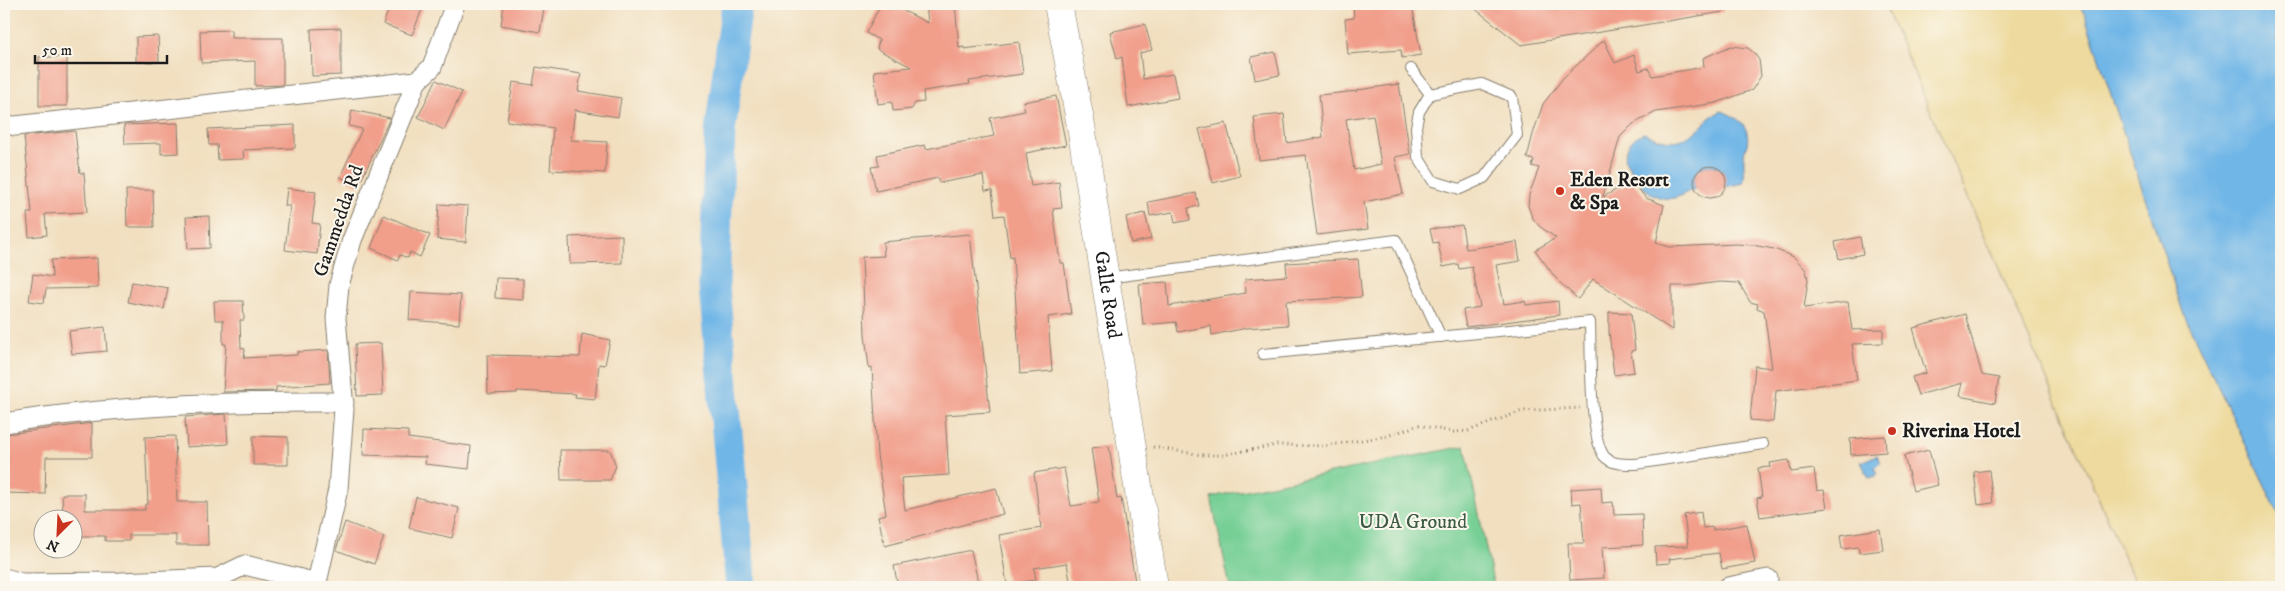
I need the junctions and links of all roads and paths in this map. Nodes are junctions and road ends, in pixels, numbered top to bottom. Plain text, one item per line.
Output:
1 (455, 4) edge
2 (1058, 4) edge
3 (1411, 69) dead end
4 (417, 80) junction
5 (1430, 94) junction
6 (14, 126) dead end
7 (1104, 278) junction
8 (1441, 337) junction
9 (1263, 354) dead end
10 (344, 402) junction
11 (1593, 415) junction
12 (4, 423) edge
13 (1133, 443) junction
14 (1763, 444) dead end
15 (4, 578) edge
16 (1768, 579) dead end
17 (317, 585) edge
18 (1154, 587) edge
19 (1728, 587) edge

1 - 4 street, Gammedda Rd
2 - 7 highway, Galle Road
3 - 5 lane
4 - 6 street
4 - 10 street, Gammedda Rd
5 - 5 lane
7 - 8 lane
7 - 13 highway, Galle Road
8 - 9 lane
8 - 11 lane
10 - 12 street
10 - 17 street, Gammedda Rd
11 - 13 path
11 - 14 lane
13 - 18 highway, Galle Road
15 - 17 street
16 - 19 street

